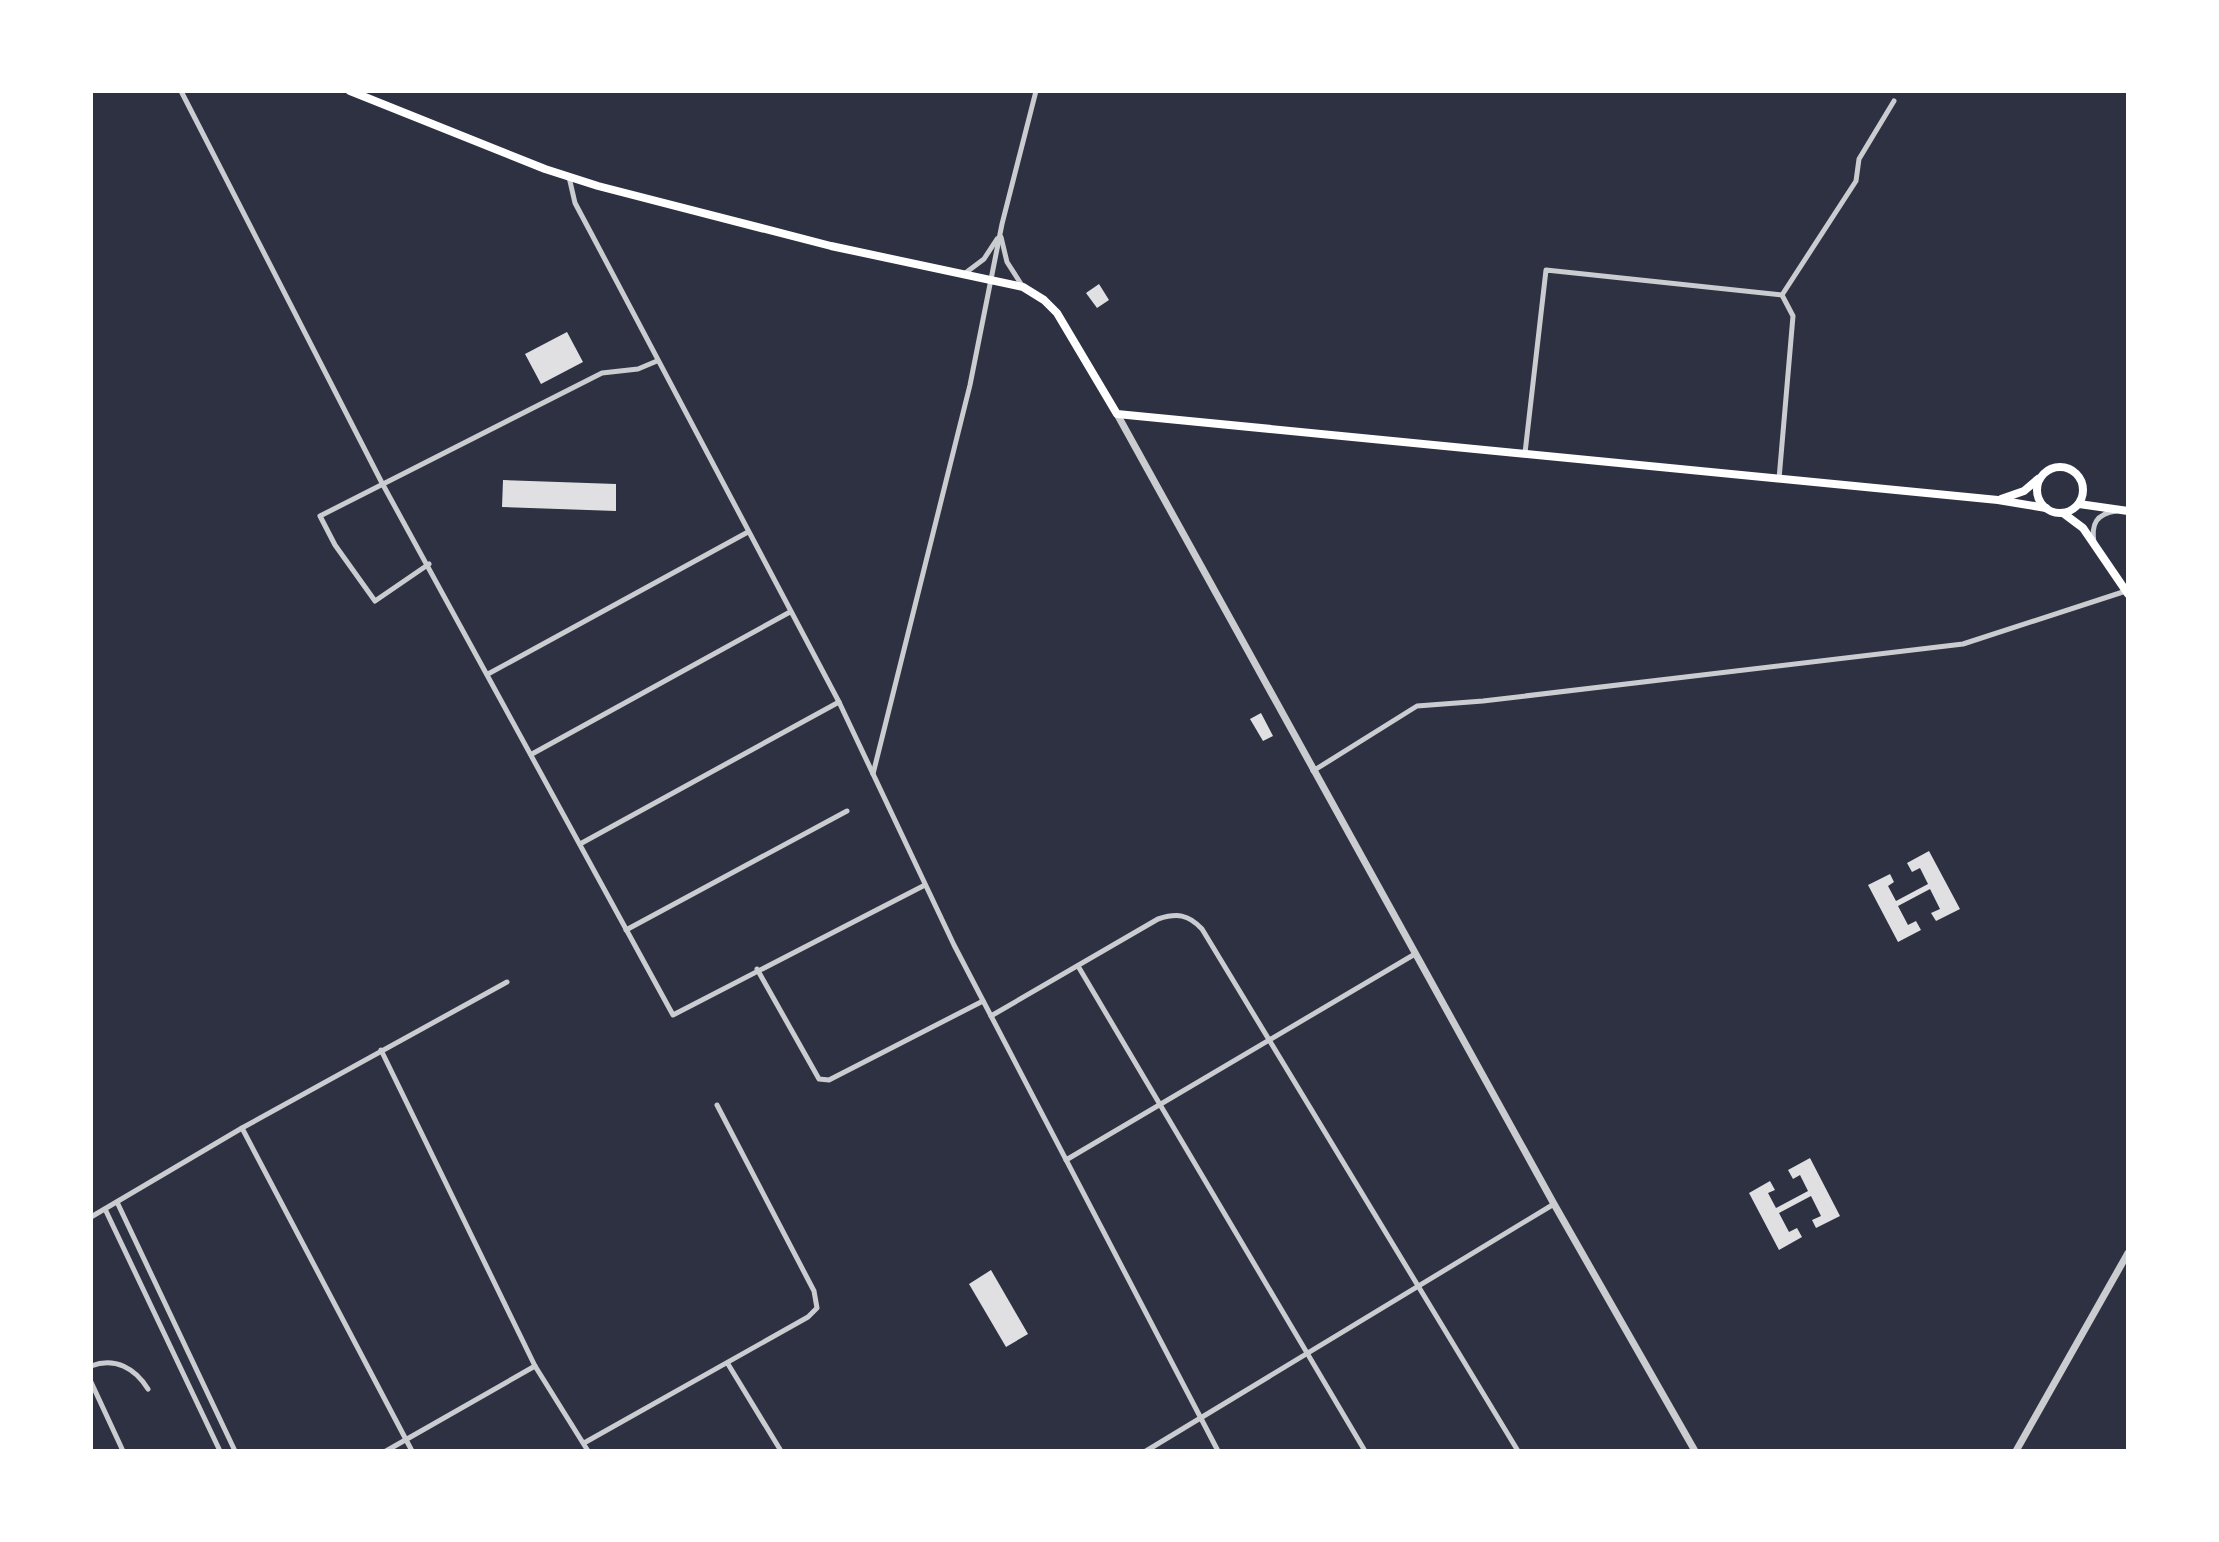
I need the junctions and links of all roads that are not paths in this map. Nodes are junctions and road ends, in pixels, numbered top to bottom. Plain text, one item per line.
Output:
1 (181, 91) edge
2 (350, 91) edge
3 (1036, 91) edge
4 (1894, 101) dead end
5 (569, 177) junction
6 (1000, 233) junction
7 (964, 274) junction
8 (990, 279) junction
9 (1023, 287) junction
10 (1782, 295) junction
11 (657, 361) junction
12 (1116, 414) junction
13 (1525, 453) junction
14 (2043, 475) junction
15 (1779, 478) junction
16 (382, 483) junction
17 (1998, 500) junction
18 (2079, 504) junction
19 (2046, 508) junction
20 (2125, 511) edge
21 (2063, 513) junction
22 (748, 533) junction
23 (2095, 544) junction
24 (429, 564) junction
25 (2127, 593) edge
26 (790, 612) junction
27 (488, 674) junction
28 (839, 702) junction
29 (532, 754) junction
30 (1313, 771) junction
31 (873, 774) junction
32 (847, 811) dead end
33 (580, 844) junction
34 (925, 886) junction
35 (626, 930) junction
36 (1415, 954) junction
37 (1078, 966) junction
38 (757, 969) junction
39 (507, 982) dead end
40 (983, 1001) junction
41 (991, 1016) junction
42 (1270, 1039) junction
43 (381, 1050) junction
44 (717, 1105) dead end
45 (1160, 1107) junction
46 (242, 1128) junction
47 (1066, 1160) junction
48 (117, 1202) junction
49 (1554, 1204) junction
50 (104, 1209) junction
51 (91, 1217) edge
52 (2128, 1253) edge
53 (1419, 1287) junction
54 (1309, 1352) junction
55 (728, 1364) junction
56 (91, 1366) edge
57 (535, 1366) junction
58 (91, 1382) edge
59 (148, 1389) dead end
60 (1200, 1418) junction
61 (405, 1440) junction
62 (584, 1443) junction
63 (123, 1451) edge
64 (220, 1451) edge
65 (235, 1451) edge
66 (386, 1451) edge
67 (412, 1451) edge
68 (588, 1451) edge
69 (780, 1451) edge
70 (1146, 1451) edge
71 (1218, 1451) edge
72 (1365, 1451) edge
73 (1518, 1451) edge
74 (1695, 1451) edge
75 (2016, 1451) edge

1 - 16 street
2 - 5 main road
3 - 6 street
4 - 10 street
5 - 7 main road
5 - 11 street
6 - 7 street
6 - 8 street
6 - 9 street
7 - 8 main road
8 - 9 main road
8 - 31 street
9 - 12 main road
10 - 13 street
10 - 15 street
11 - 16 street
11 - 22 street
12 - 13 main road
12 - 30 street
13 - 15 main road
14 - 17 main road
14 - 18 main road
14 - 19 main road
15 - 17 main road
16 - 24 street
16 - 24 street
17 - 19 main road
18 - 20 main road
18 - 21 main road
19 - 21 main road
20 - 23 street
21 - 23 main road
22 - 26 street
22 - 27 street
23 - 25 main road
24 - 27 street
25 - 30 street
26 - 28 street
26 - 29 street
27 - 29 street
28 - 31 street
28 - 33 street
29 - 33 street
30 - 36 street
31 - 34 street
32 - 35 street
33 - 35 street
34 - 38 street
34 - 40 street
35 - 38 street
36 - 42 street
36 - 49 street
37 - 41 street
37 - 42 street
37 - 45 street
38 - 40 street
39 - 43 street
40 - 41 street
41 - 47 street
42 - 45 street
42 - 53 street
43 - 46 street
43 - 57 street
44 - 55 street
45 - 47 street
45 - 54 street
46 - 48 street
46 - 61 street
47 - 60 street
48 - 50 street
48 - 65 street
49 - 53 street
49 - 74 street
50 - 51 street
50 - 64 street
52 - 75 street
53 - 54 street
53 - 73 street
54 - 60 street
54 - 72 street
55 - 62 street
55 - 69 street
56 - 59 street
57 - 61 street
57 - 62 street
58 - 63 street
60 - 70 street
60 - 71 street
61 - 66 street
61 - 67 street
62 - 68 street

